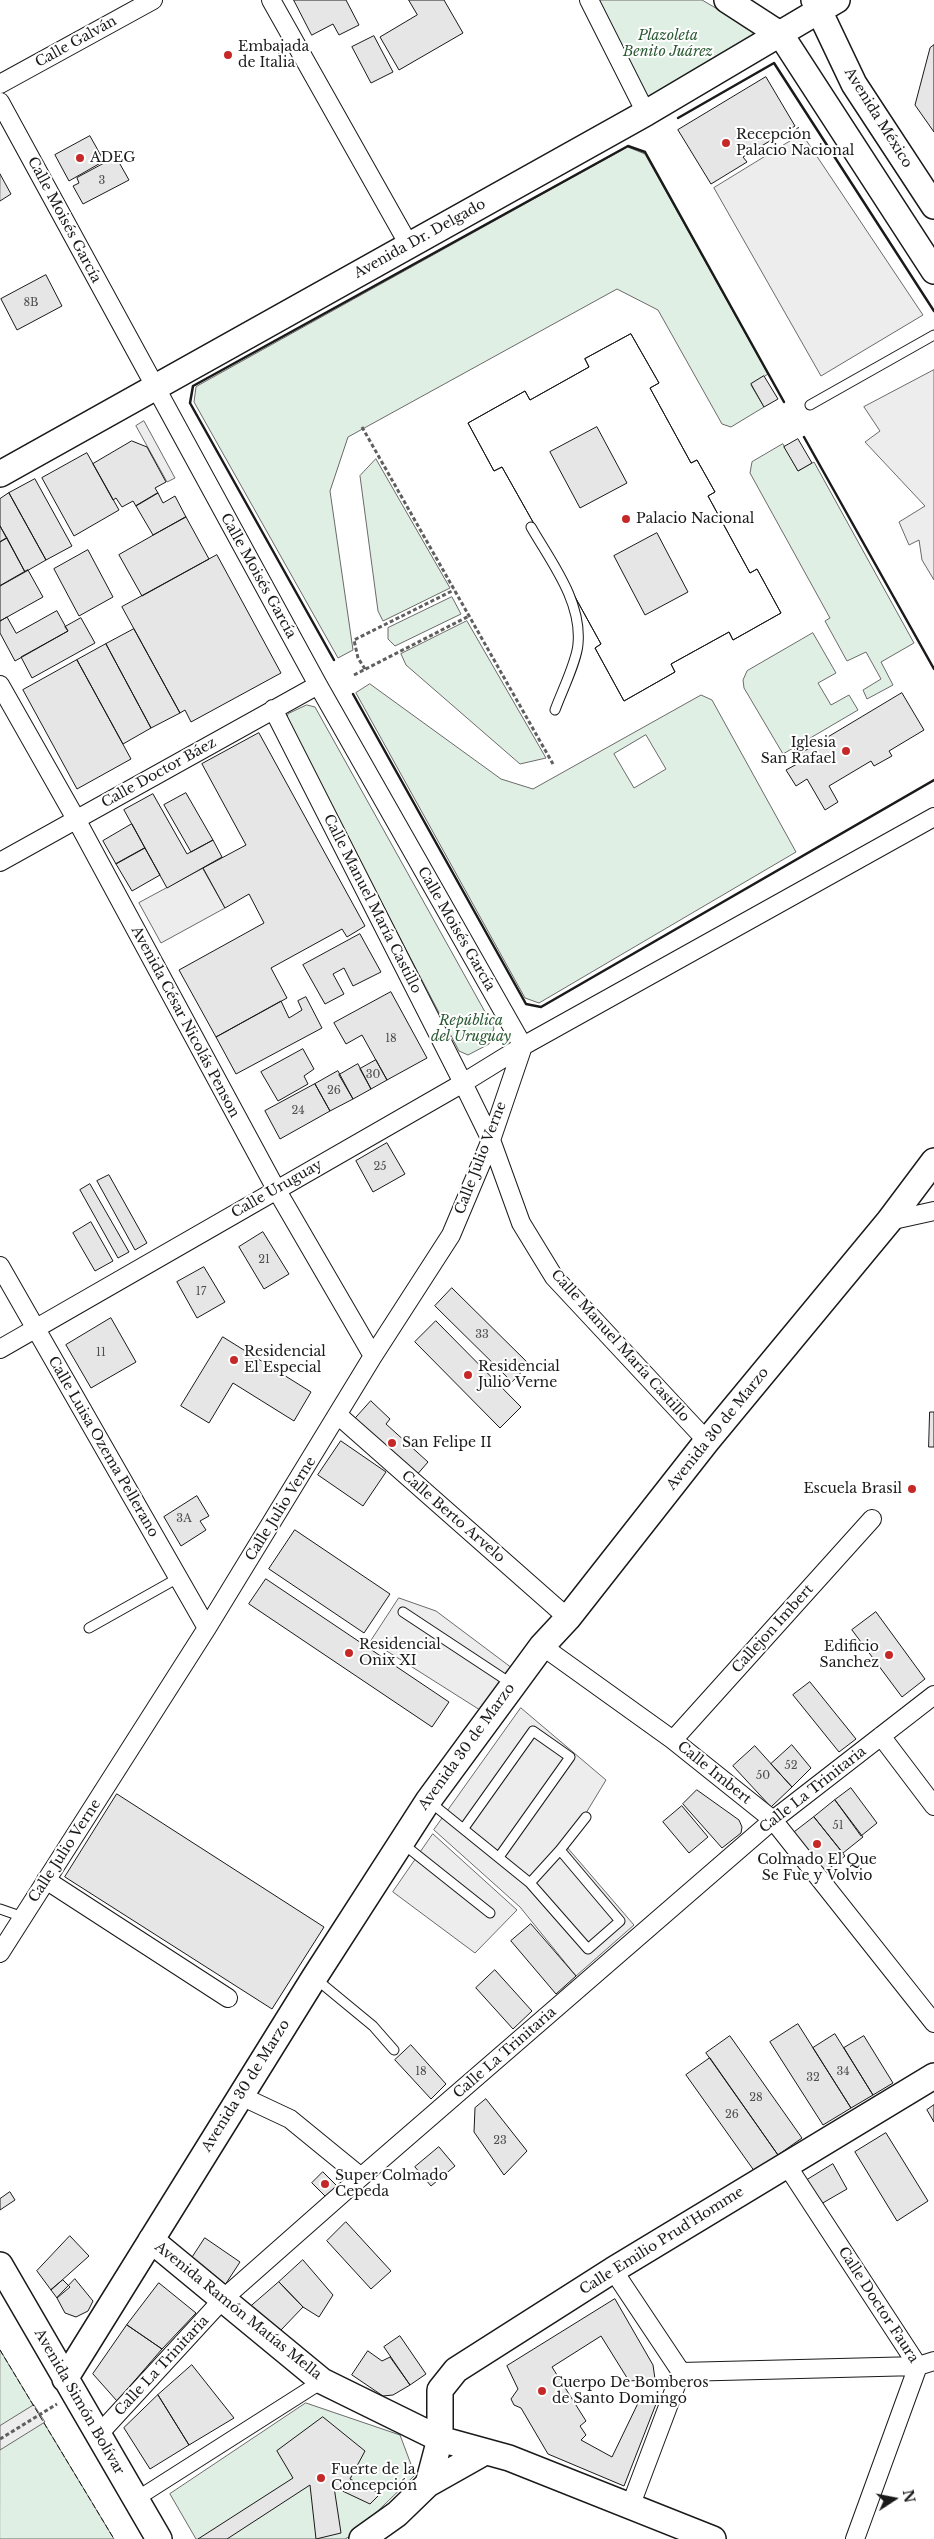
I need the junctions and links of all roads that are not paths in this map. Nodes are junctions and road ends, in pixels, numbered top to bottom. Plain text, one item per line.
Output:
1 (153, 0) edge
2 (271, 0) edge
3 (589, 0) edge
4 (727, 0) edge
5 (823, 4) edge
6 (781, 35) junction
7 (0, 84) edge
8 (0, 102) edge
9 (646, 113) junction
10 (934, 206) edge
11 (409, 245) junction
12 (934, 271) edge
13 (934, 335) edge
14 (154, 387) junction
15 (810, 405) dead end
16 (0, 474) edge
17 (531, 527) dead end
18 (0, 685) edge
19 (318, 685) junction
20 (273, 709) junction
21 (555, 710) dead end
22 (934, 817) edge
23 (76, 819) junction
24 (0, 862) edge
25 (523, 1046) junction
26 (463, 1083) junction
27 (491, 1140) junction
28 (934, 1161) edge
29 (276, 1189) junction
30 (934, 1211) edge
31 (889, 1221) junction
32 (0, 1266) edge
33 (35, 1329) junction
34 (0, 1349) edge
35 (374, 1356) junction
36 (339, 1416) junction
37 (707, 1441) junction
38 (872, 1519) dead end
39 (178, 1578) junction
40 (403, 1612) dead end
41 (568, 1618) junction
42 (89, 1628) dead end
43 (207, 1628) junction
44 (542, 1646) junction
45 (512, 1684) junction
46 (934, 1695) edge
47 (881, 1736) junction
48 (673, 1740) junction
49 (428, 1801) junction
50 (934, 1806) edge
51 (586, 1817) dead end
52 (773, 1820) junction
53 (464, 1828) junction
54 (401, 1842) junction
55 (560, 1850) junction
56 (499, 1857) junction
57 (46, 1880) junction
58 (530, 1883) junction
59 (0, 1909) edge
60 (490, 1912) dead end
61 (23, 1917) junction
62 (0, 1953) edge
63 (314, 1978) junction
64 (228, 1998) dead end
65 (934, 2024) edge
66 (394, 2050) dead end
67 (934, 2076) edge
68 (241, 2096) junction
69 (786, 2164) junction
70 (361, 2177) junction
71 (151, 2240) junction
72 (613, 2270) junction
73 (4, 2276) edge
74 (224, 2298) junction
75 (926, 2364) edge
76 (681, 2372) junction
77 (322, 2380) junction
78 (69, 2386) junction
79 (98, 2435) junction
80 (440, 2439) junction
81 (483, 2453) junction
82 (428, 2484) junction
83 (135, 2500) junction
84 (630, 2507) junction
85 (159, 2539) edge
86 (362, 2539) edge
87 (713, 2539) edge
88 (855, 2539) edge

1 - 7 street, Calle Galván
2 - 11 street
3 - 9 street
4 - 6 main road
5 - 6 main road, Avenida Dr. Delgado
5 - 10 main road, Avenida México
6 - 9 main road, Avenida Dr. Delgado
6 - 12 main road
8 - 14 street, Calle Moisés García
9 - 11 main road, Avenida Dr. Delgado
11 - 14 main road, Avenida Dr. Delgado
13 - 15 lane
14 - 16 main road, Avenida Dr. Delgado
14 - 19 street, Calle Moisés García
17 - 21 lane
18 - 23 street, Avenida César Nicolás Penson
19 - 20 street, Calle Doctor Báez
19 - 25 street, Calle Moisés García
20 - 23 street, Calle Doctor Báez
20 - 26 street, Calle Manuel María Castillo
22 - 25 street, Calle Uruguay
23 - 24 street, Calle Doctor Báez
23 - 29 street, Avenida César Nicolás Penson
25 - 26 street, Calle Uruguay
25 - 27 street, Calle Julio Verne
26 - 27 street, Calle Manuel María Castillo
26 - 29 street, Calle Uruguay
27 - 35 street, Calle Julio Verne
27 - 37 street, Calle Manuel María Castillo
28 - 31 main road, Avenida 30 de Marzo
29 - 33 street, Calle Uruguay
29 - 35 street, Avenida César Nicolás Penson
30 - 31 street
31 - 37 main road, Avenida 30 de Marzo
32 - 33 street, Calle Luisa Ozema Pellerano
33 - 34 street, Calle Uruguay
33 - 39 street, Calle Luisa Ozema Pellerano
35 - 36 street, Calle Julio Verne
36 - 41 street, Calle Berto Arvelo
36 - 43 street, Calle Julio Verne
37 - 41 main road, Avenida 30 de Marzo
38 - 48 street, Callejon Imbert
39 - 42 lane
39 - 43 street, Calle Luisa Ozema Pellerano
40 - 45 lane
41 - 44 main road, Avenida 30 de Marzo
43 - 57 street, Calle Julio Verne
44 - 45 main road, Avenida 30 de Marzo
44 - 48 street, Calle Imbert
45 - 49 main road, Avenida 30 de Marzo
46 - 47 street, Calle La Trinitaria
47 - 50 street
47 - 52 street, Calle La Trinitaria
48 - 52 street, Calle Imbert
49 - 53 lane
49 - 54 main road, Avenida 30 de Marzo
51 - 55 lane
52 - 65 street, Calle Imbert
52 - 70 street, Calle La Trinitaria
53 - 56 lane
53 - 56 lane
54 - 60 lane
54 - 63 main road, Avenida 30 de Marzo
55 - 58 lane
55 - 58 lane
56 - 58 lane
57 - 61 street, Calle Julio Verne
57 - 64 street
59 - 61 lane
61 - 62 street, Calle Julio Verne
63 - 66 lane
63 - 68 main road, Avenida 30 de Marzo
67 - 69 main road, Calle Emilio Prud'Homme
68 - 70 street
68 - 71 main road, Avenida 30 de Marzo
69 - 72 main road, Calle Emilio Prud'Homme
69 - 75 street, Calle Doctor Faura
70 - 74 street, Calle La Trinitaria
71 - 74 main road, Avenida Ramón Matías Mella
71 - 78 main road, Avenida 30 de Marzo
72 - 76 street
72 - 80 main road, Calle Emilio Prud'Homme
73 - 78 main road, Avenida Simón Bolívar
74 - 77 main road, Avenida Ramón Matías Mella
74 - 79 street, Calle La Trinitaria
75 - 76 street
75 - 88 street, Calle Doctor Faura
76 - 84 street
77 - 80 main road, Avenida Ramón Matías Mella
77 - 83 street
78 - 79 main road, Avenida Simón Bolívar
79 - 83 main road, Avenida Simón Bolívar
80 - 81 main road, Avenida Ramón Matías Mella
80 - 82 main road, Calle Emilio Prud'Homme
81 - 82 main road
81 - 84 main road, Avenida Ramón Matías Mella
82 - 86 main road
83 - 85 main road, Avenida Simón Bolívar
84 - 87 main road, Avenida Ramón Matías Mella

